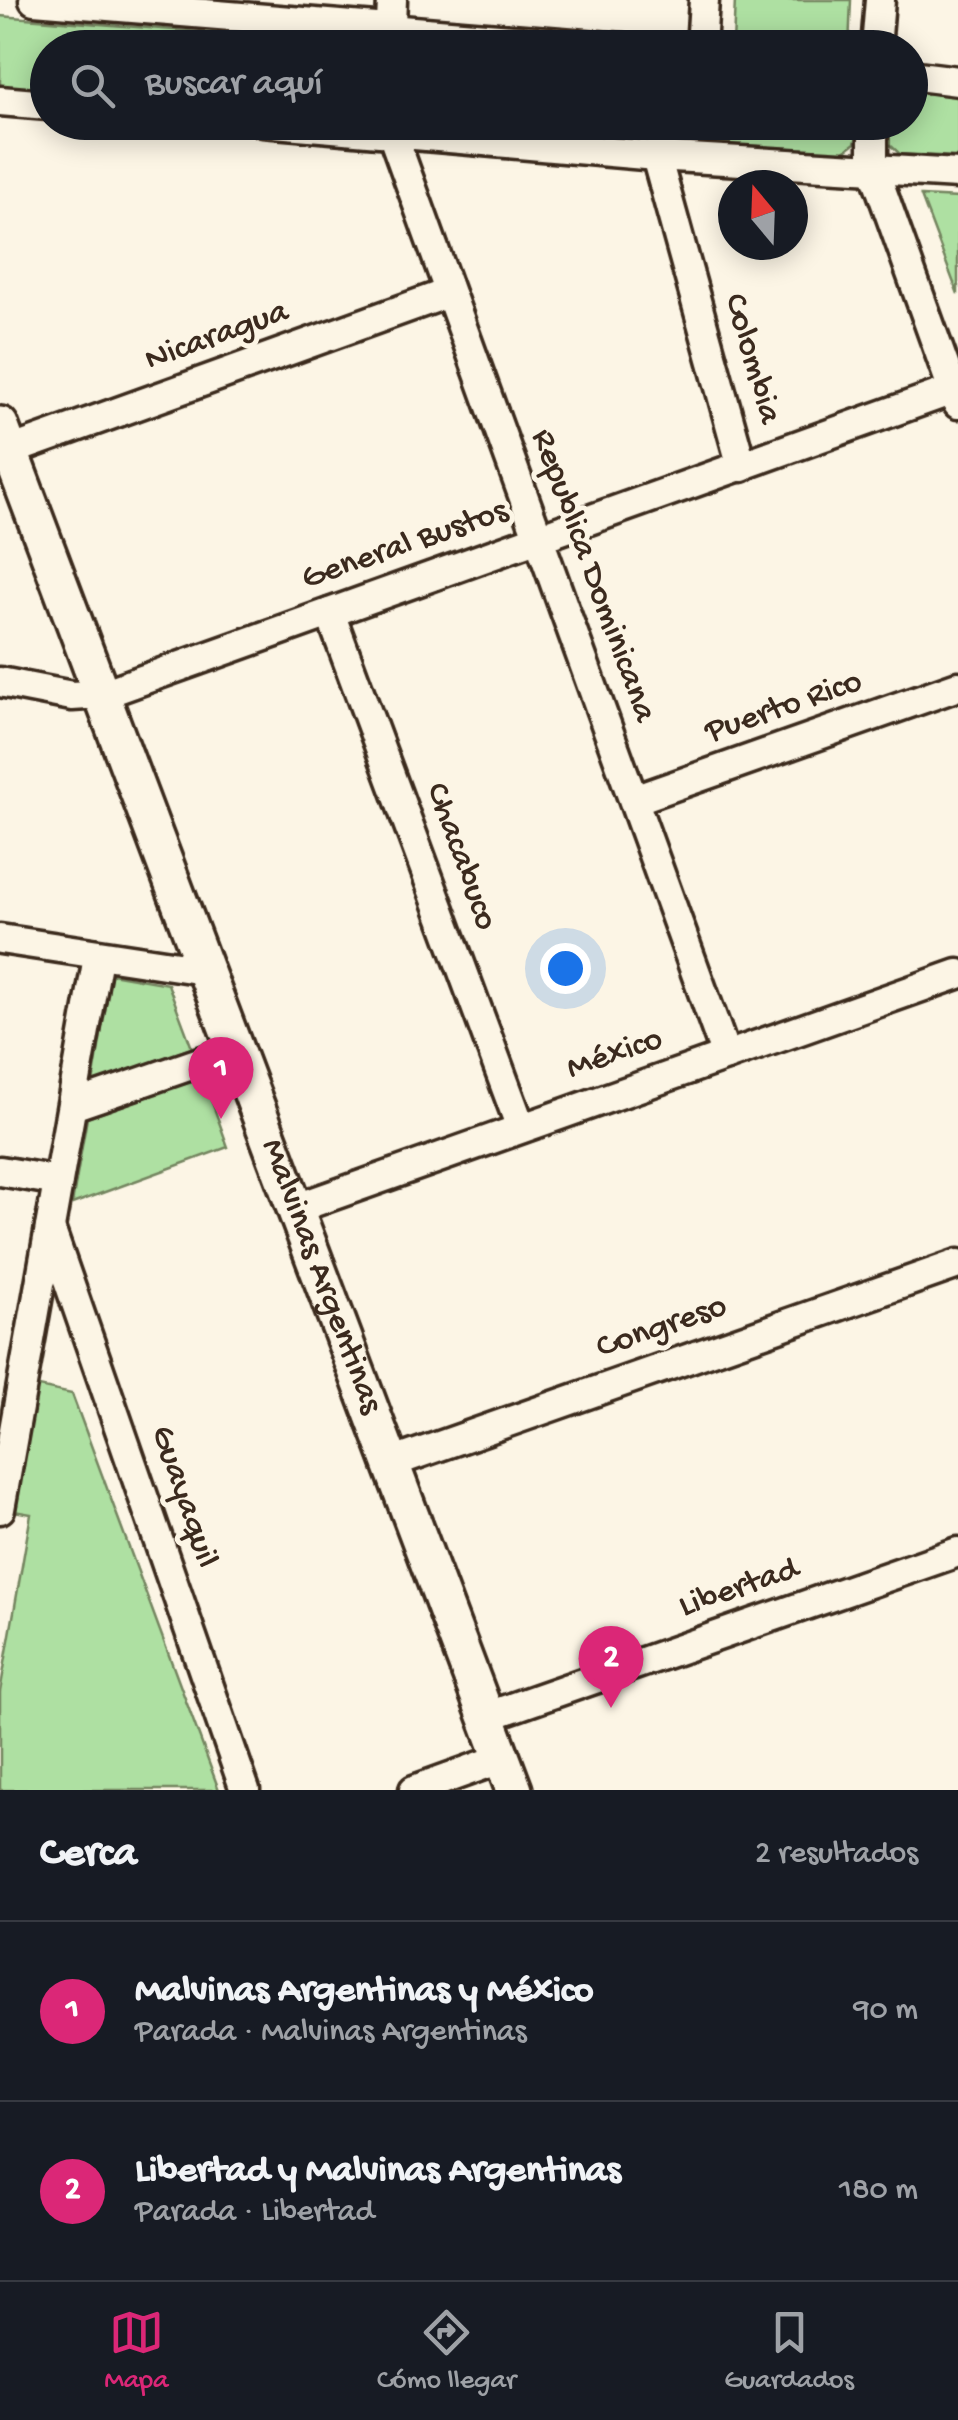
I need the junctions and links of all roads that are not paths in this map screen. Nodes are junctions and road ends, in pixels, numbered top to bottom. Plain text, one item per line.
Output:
1 (34, 0) edge
2 (704, 0) edge
3 (880, 0) edge
4 (391, 25) edge
5 (442, 30) edge
6 (702, 30) edge
7 (878, 30) edge
8 (928, 78) edge
9 (958, 82) edge
10 (0, 101) edge
11 (30, 104) edge
12 (392, 140) edge
13 (503, 140) edge
14 (873, 140) edge
15 (656, 156) junction
16 (873, 167) junction
17 (958, 174) edge
18 (448, 293) junction
19 (956, 394) edge
20 (5, 438) edge
21 (742, 467) junction
22 (538, 539) junction
23 (330, 612) junction
24 (0, 682) edge
25 (958, 686) edge
26 (103, 694) junction
27 (634, 800) junction
28 (0, 939) edge
29 (98, 957) junction
30 (204, 970) junction
31 (958, 974) edge
32 (235, 1050) junction
33 (726, 1056) junction
34 (72, 1106) junction
35 (521, 1128) junction
36 (0, 1171) edge
37 (58, 1181) junction
38 (297, 1208) junction
39 (50, 1228) junction
40 (958, 1264) edge
41 (10, 1399) edge
42 (391, 1463) junction
43 (0, 1510) edge
44 (958, 1552) edge
45 (488, 1716) junction
46 (508, 1774) edge
47 (245, 1790) edge
48 (414, 1790) edge

1 - 4 street
2 - 6 street
3 - 7 street
4 - 5 street
8 - 9 street
10 - 11 street
12 - 18 street, Republica Dominicana
13 - 15 street
14 - 16 street
15 - 16 street
15 - 21 street, Colombia
16 - 17 street
16 - 19 street
18 - 20 street, Nicaragua
18 - 22 street, Republica Dominicana
19 - 21 street, General Bustos
20 - 26 street, Malvinas Argentinas
21 - 22 street, General Bustos
22 - 23 street, General Bustos
22 - 27 street, Republica Dominicana
23 - 26 street, General Bustos
23 - 35 street, Chacabuco
24 - 26 street
25 - 27 street, Puerto Rico
26 - 30 street, Malvinas Argentinas
27 - 33 street, Republica Dominicana
28 - 29 street
29 - 30 street
29 - 34 street
30 - 32 street, Malvinas Argentinas
31 - 33 street, México
32 - 34 street
32 - 38 street, Malvinas Argentinas
33 - 35 street, México
34 - 37 street
35 - 38 street, México
36 - 37 street
37 - 39 street
38 - 42 street, Malvinas Argentinas
39 - 41 street
39 - 47 street, Guayaquil
40 - 42 street, Congreso
41 - 43 street
42 - 45 street, Malvinas Argentinas
44 - 45 street, Libertad
45 - 46 street, Malvinas Argentinas
46 - 48 street

